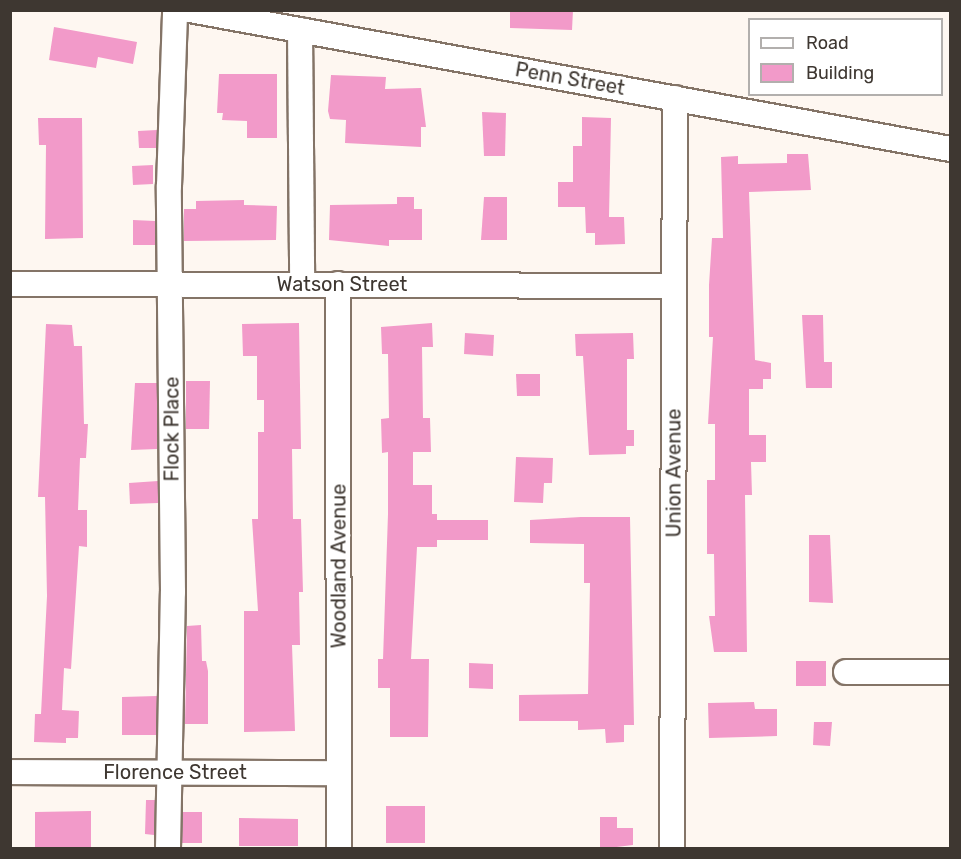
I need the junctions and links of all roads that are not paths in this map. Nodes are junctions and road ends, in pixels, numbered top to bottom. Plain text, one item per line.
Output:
1 (175, 10) edge
2 (190, 10) edge
3 (290, 22) edge
4 (675, 98) junction
5 (951, 149) edge
6 (10, 284) edge
7 (302, 284) junction
8 (338, 284) junction
9 (171, 285) junction
10 (673, 286) junction
11 (846, 672) dead end
12 (951, 672) edge
13 (10, 772) edge
14 (171, 772) junction
15 (339, 773) junction
16 (168, 849) edge
17 (339, 849) edge
18 (672, 849) edge

1 - 9 street, Flock Place
2 - 3 street, Penn Street
3 - 4 street, Penn Street
3 - 7 street
4 - 5 street, Penn Street
4 - 10 street, Union Avenue
6 - 9 street, Watson Street
7 - 8 street, Watson Street
7 - 9 street, Watson Street
8 - 10 street, Watson Street
8 - 15 street, Woodland Avenue
9 - 14 street, Flock Place
10 - 18 street, Union Avenue
11 - 12 street
13 - 14 street, Florence Street
14 - 15 street, Florence Street
14 - 16 street, Flock Place
15 - 17 street, Woodland Avenue

